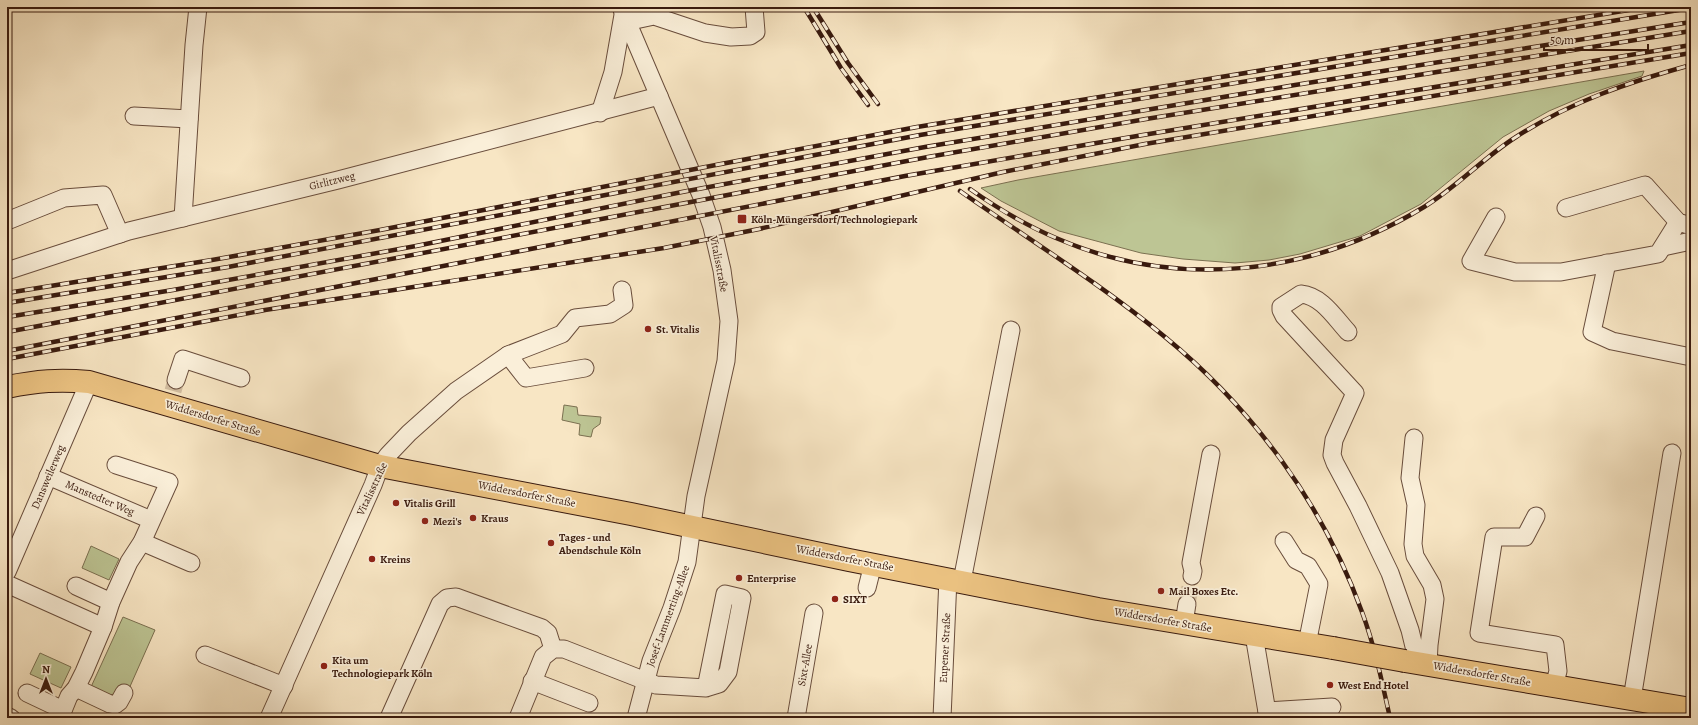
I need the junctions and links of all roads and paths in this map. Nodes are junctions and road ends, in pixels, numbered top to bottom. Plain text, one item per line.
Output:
1 (198, 7) edge
2 (754, 7) edge
3 (624, 14) edge
4 (659, 96) junction
5 (600, 113) junction
6 (134, 116) dead end
7 (189, 119) junction
8 (1566, 208) dead end
9 (1496, 217) dead end
10 (183, 218) junction
11 (7, 221) edge
12 (1684, 224) edge
13 (120, 234) junction
14 (1691, 240) edge
15 (1662, 247) junction
16 (1607, 263) junction
17 (7, 271) edge
18 (622, 290) dead end
19 (1011, 330) dead end
20 (1348, 332) dead end
21 (508, 355) junction
22 (1691, 357) edge
23 (585, 368) dead end
24 (241, 378) dead end
25 (89, 382) junction
26 (7, 387) edge
27 (172, 392) junction
28 (1414, 438) dead end
29 (1672, 453) dead end
30 (1211, 454) dead end
31 (116, 465) dead end
32 (380, 466) junction
33 (48, 476) junction
34 (1536, 516) dead end
35 (151, 520) junction
36 (692, 526) junction
37 (1284, 541) dead end
38 (142, 542) junction
39 (190, 563) dead end
40 (873, 564) junction
41 (7, 572) edge
42 (1192, 576) tunnel mouth
43 (955, 580) junction
44 (7, 584) edge
45 (76, 586) dead end
46 (867, 588) dead end
47 (111, 602) junction
48 (814, 613) dead end
49 (103, 627) junction
50 (1254, 635) junction
51 (1307, 644) junction
52 (553, 649) junction
53 (205, 655) dead end
54 (1417, 663) junction
55 (532, 681) junction
56 (645, 681) junction
57 (284, 686) junction
58 (1554, 686) junction
59 (76, 688) junction
60 (706, 688) junction
61 (27, 693) dead end
62 (124, 693) dead end
63 (1632, 699) junction
64 (589, 703) dead end
65 (1332, 707) dead end
66 (1691, 709) edge
67 (62, 714) edge
68 (1268, 715) edge
69 (7, 716) edge
70 (11, 718) edge
71 (269, 718) edge
72 (389, 718) edge
73 (518, 718) edge
74 (636, 718) edge
75 (796, 718) edge
76 (942, 718) edge

1 - 7 street
2 - 3 street
3 - 4 street, Vitalisstraße
3 - 5 street
4 - 5 street, Girlitzweg
4 - 36 street, Vitalisstraße
5 - 10 street, Girlitzweg
6 - 7 street
7 - 10 street
8 - 12 street
9 - 16 street
10 - 13 street, Girlitzweg
11 - 13 street
12 - 15 street
13 - 17 street, Girlitzweg
14 - 15 street
15 - 16 street
16 - 22 street
18 - 21 street, Vitalisstraße
19 - 43 street, Eupener Straße
20 - 54 street
21 - 23 street
21 - 32 street, Vitalisstraße
24 - 27 street
25 - 26 main road, Widdersdorfer Straße
25 - 27 main road, Widdersdorfer Straße
25 - 33 street, Dansweilerweg
27 - 32 main road, Widdersdorfer Straße
28 - 54 street
29 - 63 street
30 - 42 street
31 - 35 street
32 - 36 main road, Widdersdorfer Straße
32 - 57 street, Vitalisstraße
33 - 35 street, Manstedter Weg
33 - 41 street, Dansweilerweg
34 - 58 street
35 - 38 street
36 - 40 main road, Widdersdorfer Straße
36 - 56 street, Josef-Lammerting-Allee
37 - 51 street
38 - 39 street
38 - 47 street
40 - 43 main road, Widdersdorfer Straße
40 - 46 street
43 - 50 main road, Widdersdorfer Straße
43 - 76 street, Eupener Straße
44 - 49 street
45 - 47 street
47 - 49 street
48 - 75 street, Sixt-Allee
49 - 59 street
50 - 51 main road, Widdersdorfer Straße
50 - 68 street
51 - 54 main road, Widdersdorfer Straße, bridge
52 - 55 street
52 - 56 street, Josef-Lammerting-Allee
52 - 72 street
53 - 57 street
54 - 58 main road, Widdersdorfer Straße
55 - 64 street
55 - 73 street
56 - 60 street
56 - 74 street, Josef-Lammerting-Allee
57 - 71 street, Vitalisstraße
58 - 63 main road, Widdersdorfer Straße
59 - 62 street
59 - 67 street
60 - 60 street
61 - 67 street
63 - 66 main road, Widdersdorfer Straße
65 - 68 street
69 - 70 street

